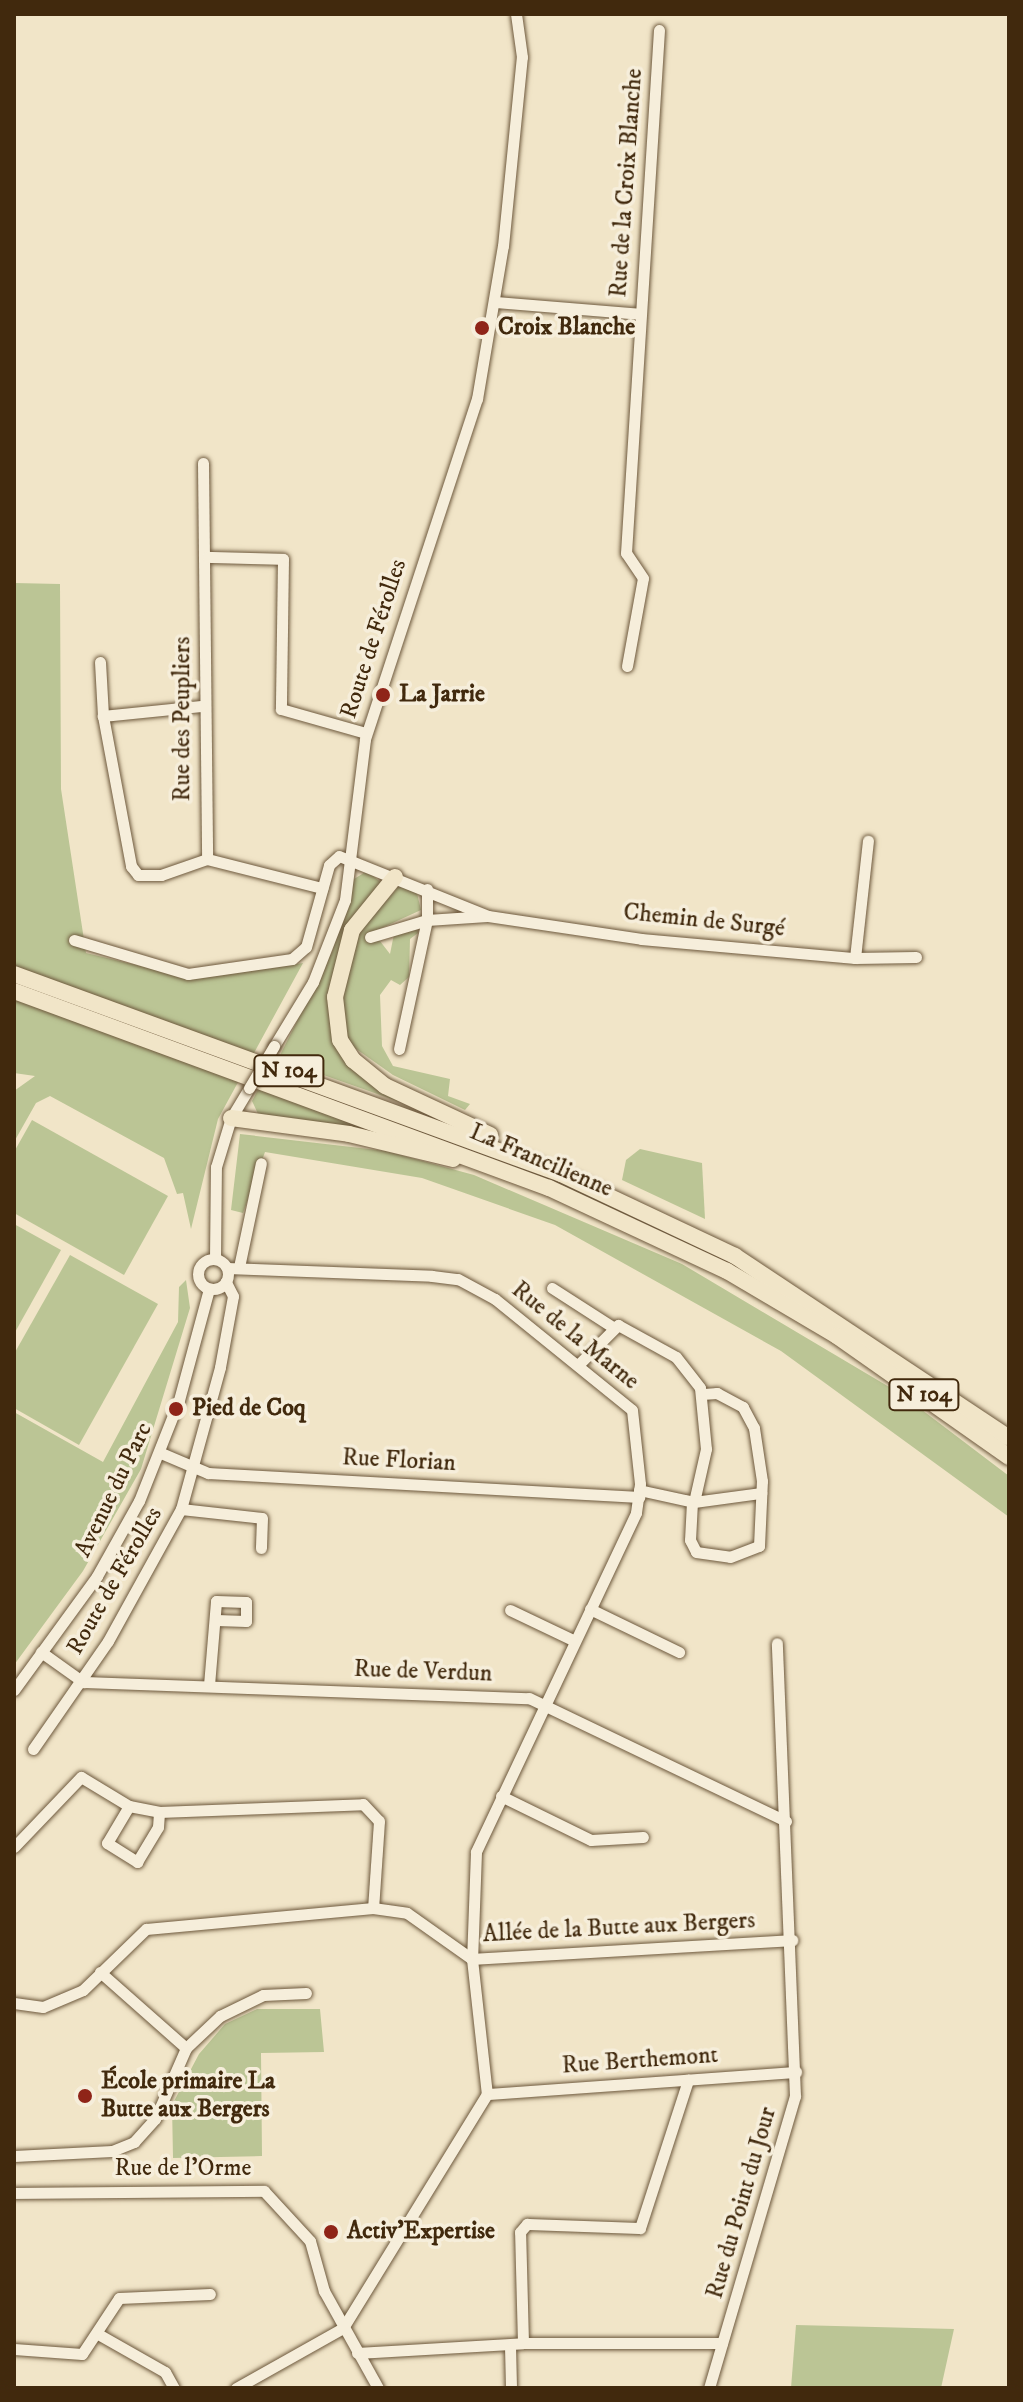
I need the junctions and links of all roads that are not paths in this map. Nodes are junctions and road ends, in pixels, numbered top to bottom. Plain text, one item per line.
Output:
1 (516, 14) edge
2 (659, 30) dead end
3 (495, 302) junction
4 (640, 314) junction
5 (203, 463) dead end
6 (208, 557) junction
7 (100, 662) dead end
8 (627, 666) dead end
9 (201, 706) junction
10 (103, 716) junction
11 (366, 733) junction
12 (868, 841) dead end
13 (207, 859) junction
14 (350, 859) junction
15 (395, 877) junction
16 (322, 888) junction
17 (427, 889) junction
18 (488, 916) junction
19 (427, 920) junction
20 (370, 937) dead end
21 (74, 940) dead end
22 (916, 957) dead end
23 (855, 958) junction
24 (14, 974) edge
25 (14, 991) edge
26 (399, 1049) dead end
27 (231, 1118) junction
28 (261, 1163) dead end
29 (561, 1174) junction
30 (549, 1188) junction
31 (215, 1258) junction
32 (233, 1267) junction
33 (226, 1282) junction
34 (552, 1288) dead end
35 (209, 1289) junction
36 (611, 1326) junction
37 (580, 1363) junction
38 (701, 1394) junction
39 (966, 1406) junction
40 (1009, 1427) edge
41 (1009, 1438) edge
42 (161, 1453) junction
43 (1009, 1457) edge
44 (196, 1467) junction
45 (761, 1493) junction
46 (639, 1494) junction
47 (693, 1502) junction
48 (181, 1509) junction
49 (261, 1548) dead end
50 (590, 1609) junction
51 (510, 1610) dead end
52 (216, 1620) dead end
53 (575, 1641) junction
54 (777, 1643) dead end
55 (41, 1652) junction
56 (679, 1652) dead end
57 (83, 1682) junction
58 (209, 1685) junction
59 (14, 1690) edge
60 (545, 1704) junction
61 (33, 1749) dead end
62 (501, 1796) junction
63 (129, 1806) junction
64 (159, 1812) junction
65 (786, 1821) junction
66 (643, 1837) dead end
67 (14, 1847) edge
68 (373, 1908) junction
69 (792, 1940) junction
70 (472, 1959) junction
71 (100, 1972) junction
72 (306, 1993) dead end
73 (14, 2003) edge
74 (186, 2048) junction
75 (796, 2072) junction
76 (688, 2080) junction
77 (487, 2094) junction
78 (14, 2156) edge
79 (14, 2193) edge
80 (210, 2294) dead end
81 (343, 2328) junction
82 (98, 2334) junction
83 (523, 2343) junction
84 (722, 2343) junction
85 (510, 2346) junction
86 (14, 2349) edge
87 (357, 2353) junction
88 (174, 2388) edge
89 (236, 2388) edge
90 (378, 2388) edge
91 (511, 2388) edge
92 (709, 2388) edge

1 - 3 street, Route de Férolles
2 - 4 street, Rue de la Croix Blanche
3 - 4 street
3 - 11 street, Route de Férolles
4 - 8 street, Rue de la Croix Blanche
5 - 6 street, Rue des Peupliers
6 - 9 street, Rue des Peupliers
6 - 11 street
7 - 10 street
9 - 10 street
9 - 13 street, Rue des Peupliers
10 - 13 street
11 - 14 street, Route de Férolles
12 - 23 street
13 - 16 street
14 - 15 street, Chemin de Surgé
14 - 16 street
14 - 27 street, Route de Férolles, bridge
15 - 17 street, Chemin de Surgé
15 - 29 highway
16 - 21 street
17 - 18 street, Chemin de Surgé
17 - 19 street
18 - 19 street, Chemin de Surgé
18 - 23 street, Chemin de Surgé
19 - 20 street, Chemin de Surgé
19 - 26 street
22 - 23 street, Chemin de Surgé
24 - 29 highway, La Francilienne / N 104
25 - 30 highway, La Francilienne / N 104
27 - 30 highway
27 - 31 street, Route de Férolles
28 - 32 street
29 - 39 highway, La Francilienne / N 104
30 - 43 highway, La Francilienne / N 104
31 - 32 street
31 - 35 street, Avenue du Parc
32 - 33 street, Route de Férolles
32 - 37 street, Rue de la Marne
33 - 35 street
33 - 44 street, Route de Férolles
34 - 36 street
35 - 42 street, Avenue du Parc
36 - 37 street
36 - 38 street
37 - 46 street, Rue de la Marne
38 - 45 street
38 - 47 street
39 - 40 highway
39 - 41 highway, La Francilienne / N 104
42 - 44 street, Rue Florian
42 - 55 street, Avenue du Parc
44 - 46 street, Rue Florian
44 - 48 street, Route de Férolles
45 - 47 street
45 - 47 street
46 - 47 street, Rue Florian
46 - 50 street, Rue de la Marne
48 - 49 street
48 - 57 street, Route de Férolles
50 - 53 street, Rue de la Marne
50 - 56 street
51 - 53 street
52 - 58 street
53 - 60 street, Rue de la Marne
54 - 65 street, Rue du Point du Jour
55 - 57 street
55 - 59 street, Avenue du Parc
57 - 58 street, Rue de Verdun
57 - 61 street, Route de Férolles
58 - 60 street, Rue de Verdun
60 - 62 street, Rue de la Marne
60 - 65 street, Rue de Verdun
62 - 66 street
62 - 70 street, Rue de la Marne
63 - 64 street
63 - 64 street
63 - 67 street
64 - 68 street
65 - 69 street, Rue du Point du Jour
68 - 70 street, Allée de la Butte aux Bergers
68 - 71 street, Allée de la Butte aux Bergers
69 - 70 street, Allée de la Butte aux Bergers
69 - 75 street, Rue du Point du Jour
70 - 77 street, Rue de la Marne
71 - 73 street, Allée de la Butte aux Bergers
71 - 74 street
72 - 74 street
74 - 78 street
75 - 76 street, Rue Berthemont
75 - 84 street, Rue du Point du Jour
76 - 77 street, Rue Berthemont
76 - 83 street
77 - 81 street
79 - 81 street, Rue de l'Orme
80 - 82 street
81 - 87 street, Rue de l'Orme
81 - 89 street
82 - 86 street
82 - 88 street
83 - 84 street
83 - 85 street
84 - 92 street, Rue du Point du Jour
85 - 87 street
85 - 91 street
87 - 90 street, Rue de l'Orme

